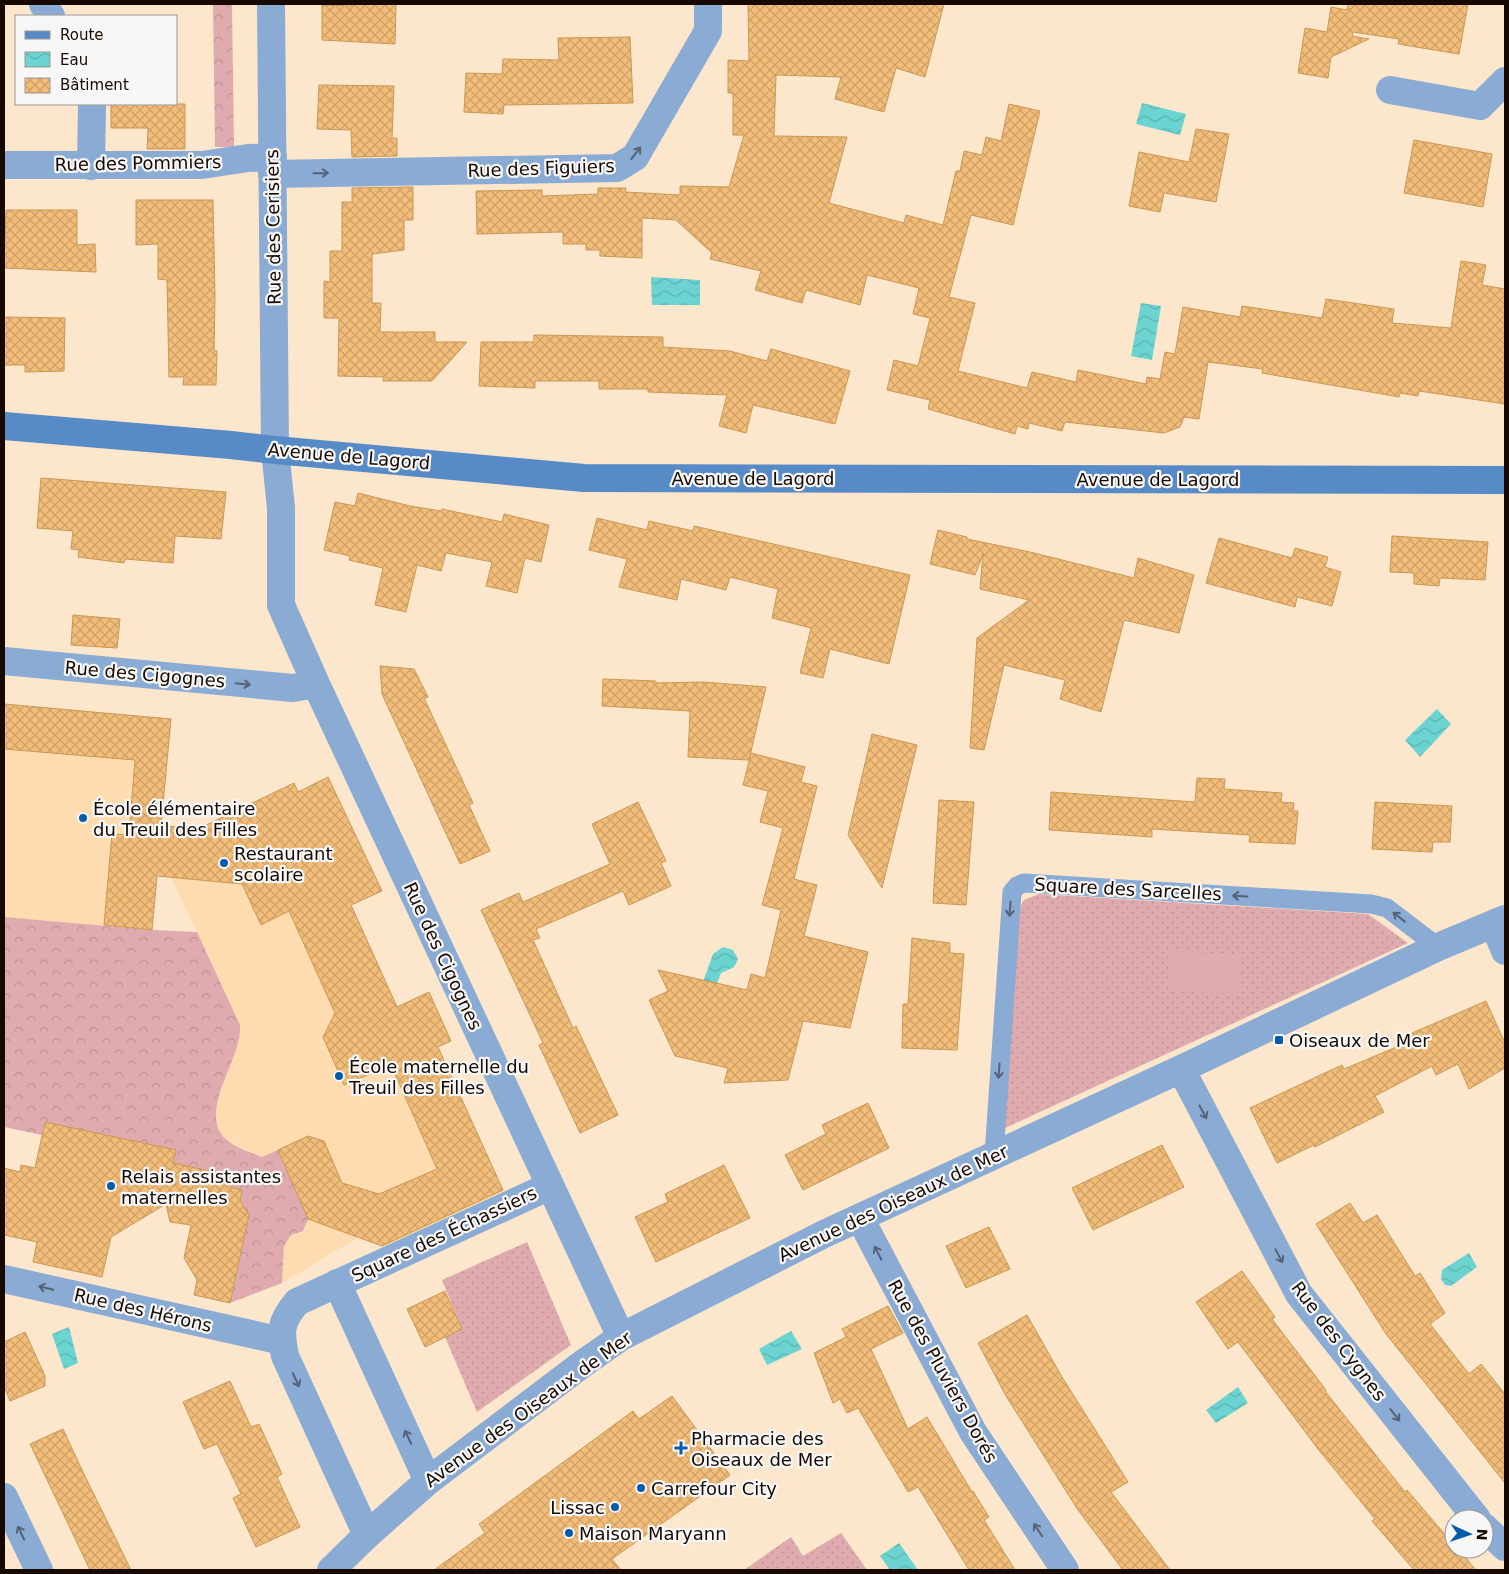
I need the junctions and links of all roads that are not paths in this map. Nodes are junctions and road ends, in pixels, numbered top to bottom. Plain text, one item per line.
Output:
1 (43, 4) edge
2 (271, 4) edge
3 (708, 4) edge
4 (50, 15) edge
5 (1505, 81) edge
6 (1390, 90) dead end
7 (92, 105) edge
8 (4, 165) edge
9 (91, 166) junction
10 (273, 166) junction
11 (4, 426) edge
12 (4, 436) edge
13 (275, 450) junction
14 (1505, 480) edge
15 (4, 660) edge
16 (316, 684) junction
17 (1499, 921) edge
18 (1438, 947) junction
19 (1505, 951) edge
20 (1181, 1069) junction
21 (994, 1155) junction
22 (550, 1186) junction
23 (860, 1218) junction
24 (4, 1278) edge
25 (337, 1283) junction
26 (297, 1302) junction
27 (227, 1329) junction
28 (621, 1337) junction
29 (282, 1341) junction
30 (428, 1481) junction
31 (4, 1497) edge
32 (1469, 1509) edge
33 (367, 1535) junction
34 (1494, 1537) edge
35 (1505, 1548) edge
36 (39, 1570) edge
37 (331, 1570) edge
38 (1065, 1570) edge

1 - 4 street
2 - 10 street, Rue des Cerisiers
10 -> 3 street, Rue des Figuiers
5 - 6 street
7 - 9 street
8 - 9 street, Rue des Pommiers
9 - 10 street, Rue des Pommiers
10 - 13 street, Rue des Cerisiers
11 - 12 street
11 - 13 street, Avenue de Lagord
13 - 14 street, Avenue de Lagord
13 - 16 street, Rue des Cigognes
15 -> 16 street, Rue des Cigognes
16 - 22 street, Rue des Cigognes
17 - 18 street, Avenue des Oiseaux de Mer
17 - 19 street
18 - 20 street, Avenue des Oiseaux de Mer
18 -> 21 lane, Square des Sarcelles
20 - 21 street, Avenue des Oiseaux de Mer
20 -> 32 street, Rue des Cygnes
21 - 23 street, Avenue des Oiseaux de Mer
22 - 25 street, Square des Échassiers
22 - 28 street, Rue des Cigognes
23 - 28 street, Avenue des Oiseaux de Mer
38 -> 23 street, Rue des Pluviers Dorés
27 -> 24 street, Rue des Hérons
25 - 26 street, Square des Échassiers
30 -> 25 street, Square des Échassiers
26 - 27 street, Square des Échassiers
26 - 29 street
27 - 29 street, Rue des Hérons
28 - 30 street, Avenue des Oiseaux de Mer
29 -> 33 street
30 - 33 street, Avenue des Oiseaux de Mer
36 -> 31 street
33 - 37 street, Avenue des Oiseaux de Mer
34 - 35 street

